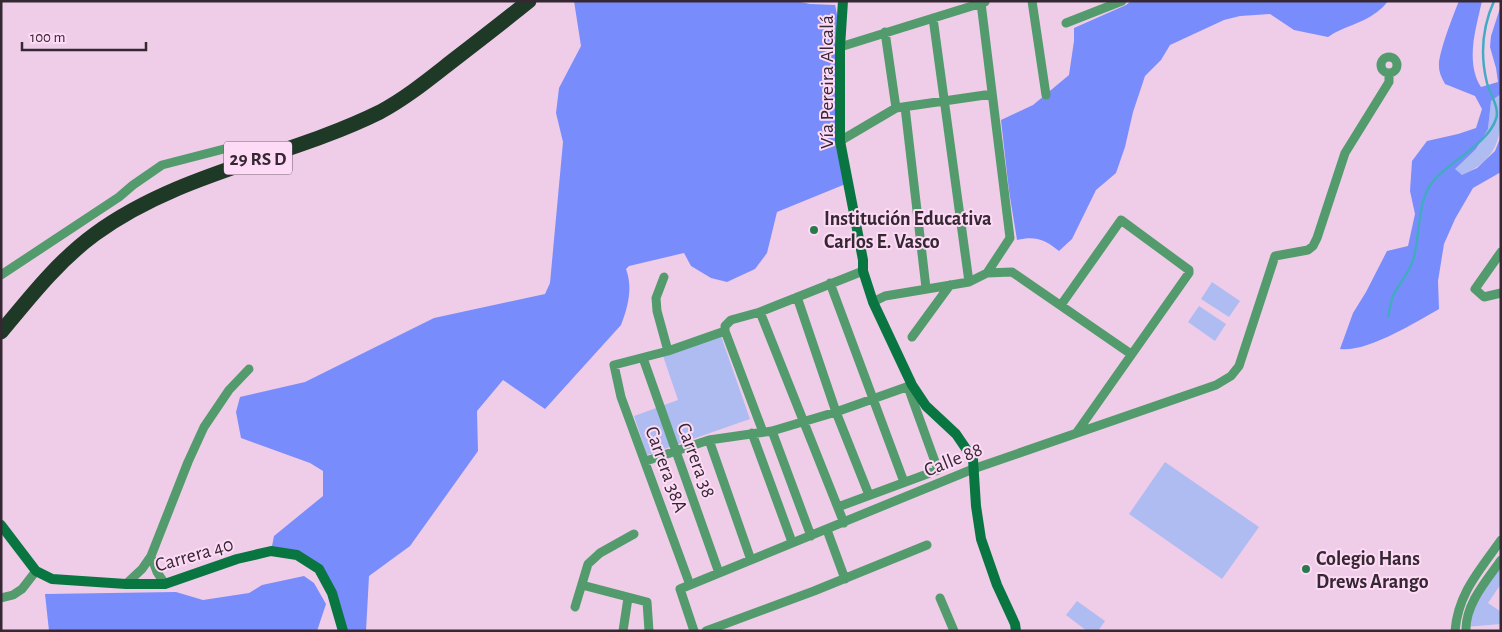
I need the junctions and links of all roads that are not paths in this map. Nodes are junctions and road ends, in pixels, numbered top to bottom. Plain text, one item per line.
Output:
1 (529, 1) edge
2 (843, 1) edge
3 (1032, 1) edge
4 (1122, 1) edge
5 (983, 2) edge
6 (933, 18) junction
7 (1066, 23) dead end
8 (885, 32) junction
9 (840, 47) junction
10 (1389, 72) dead end
11 (992, 94) junction
12 (1046, 95) dead end
13 (944, 101) junction
14 (900, 107) junction
15 (840, 140) junction
16 (224, 149) dead end
17 (1501, 252) edge
18 (863, 271) junction
19 (987, 273) junction
20 (1, 275) edge
21 (664, 277) dead end
22 (969, 282) junction
23 (830, 283) junction
24 (950, 285) junction
25 (926, 288) junction
26 (1501, 293) edge
27 (797, 297) junction
28 (873, 302) junction
29 (1061, 305) junction
30 (760, 312) junction
31 (725, 331) junction
32 (1, 332) edge
33 (912, 337) dead end
34 (668, 351) junction
35 (1131, 354) junction
36 (643, 358) junction
37 (249, 369) dead end
38 (910, 386) junction
39 (872, 399) junction
40 (836, 412) junction
41 (803, 421) junction
42 (767, 431) junction
43 (752, 433) junction
44 (1077, 433) junction
45 (709, 440) junction
46 (675, 451) junction
47 (646, 461) junction
48 (973, 468) junction
49 (904, 482) junction
50 (869, 495) junction
51 (838, 507) junction
52 (844, 522) junction
53 (1, 525) edge
54 (826, 530) junction
55 (634, 534) dead end
56 (811, 536) junction
57 (1501, 540) edge
58 (792, 542) junction
59 (927, 545) dead end
60 (151, 556) junction
61 (751, 560) junction
62 (1501, 560) edge
63 (36, 571) junction
64 (719, 573) junction
65 (845, 578) junction
66 (126, 584) junction
67 (165, 584) junction
68 (582, 585) junction
69 (690, 585) junction
70 (1, 598) edge
71 (628, 598) junction
72 (940, 598) dead end
73 (575, 607) dead end
74 (343, 631) edge
75 (623, 631) edge
76 (649, 631) edge
77 (694, 631) edge
78 (706, 631) edge
79 (954, 631) edge
80 (1016, 631) edge
81 (1455, 631) edge
82 (1466, 631) edge

1 - 32 highway, 29 RS D
2 - 9 main road, Vía Pereira Alcalá
3 - 12 street
4 - 7 street
5 - 6 street
5 - 11 street
6 - 8 street
6 - 13 street
8 - 9 street
8 - 14 street
9 - 15 main road, Vía Pereira Alcalá
10 - 44 street, Calle 88
11 - 13 street
11 - 19 street
13 - 14 street
13 - 22 street
14 - 15 street
14 - 25 street
15 - 18 main road, Vía Pereira Alcalá
16 - 20 street
17 - 26 street
18 - 23 street
18 - 28 main road, Vía Pereira Alcalá
19 - 22 street
19 - 29 street
21 - 34 street
22 - 24 street
23 - 27 street
23 - 39 street
24 - 25 street
24 - 33 street
25 - 28 street
27 - 30 street
27 - 40 street
28 - 38 main road, Vía Pereira Alcalá
29 - 35 street
29 - 35 street
30 - 31 street
30 - 41 street
31 - 34 street
31 - 42 street
34 - 36 street
35 - 44 street
36 - 46 street, Carrera 38
36 - 47 street, Carrera 38A
37 - 60 street
38 - 39 street
38 - 48 main road, Vía Pereira Alcalá
38 - 49 street
39 - 40 street
39 - 49 street
40 - 41 street
40 - 50 street
41 - 42 street
41 - 51 street
42 - 43 street
42 - 56 street
43 - 45 street
43 - 58 street
44 - 48 street, Calle 88
45 - 46 street
45 - 61 street
46 - 47 street
46 - 64 street, Carrera 38
47 - 69 street, Carrera 38A
48 - 52 street, Calle 88
48 - 80 main road, Vía Pereira Alcalá
49 - 50 street
50 - 51 street
51 - 52 street
52 - 54 street, Calle 88
53 - 63 main road
54 - 56 street, Calle 88
54 - 65 street
55 - 68 street
56 - 58 street, Calle 88
57 - 81 street
58 - 61 street, Calle 88
59 - 65 street
60 - 66 street
60 - 67 street
61 - 64 street, Calle 88
62 - 82 street
63 - 66 main road, Carrera 40
63 - 70 street
64 - 69 street, Calle 88
65 - 78 street
66 - 67 main road, Carrera 40
67 - 74 main road, Carrera 40
68 - 71 street
68 - 73 street
69 - 77 street, Calle 88
71 - 75 street
71 - 76 street
72 - 79 street

